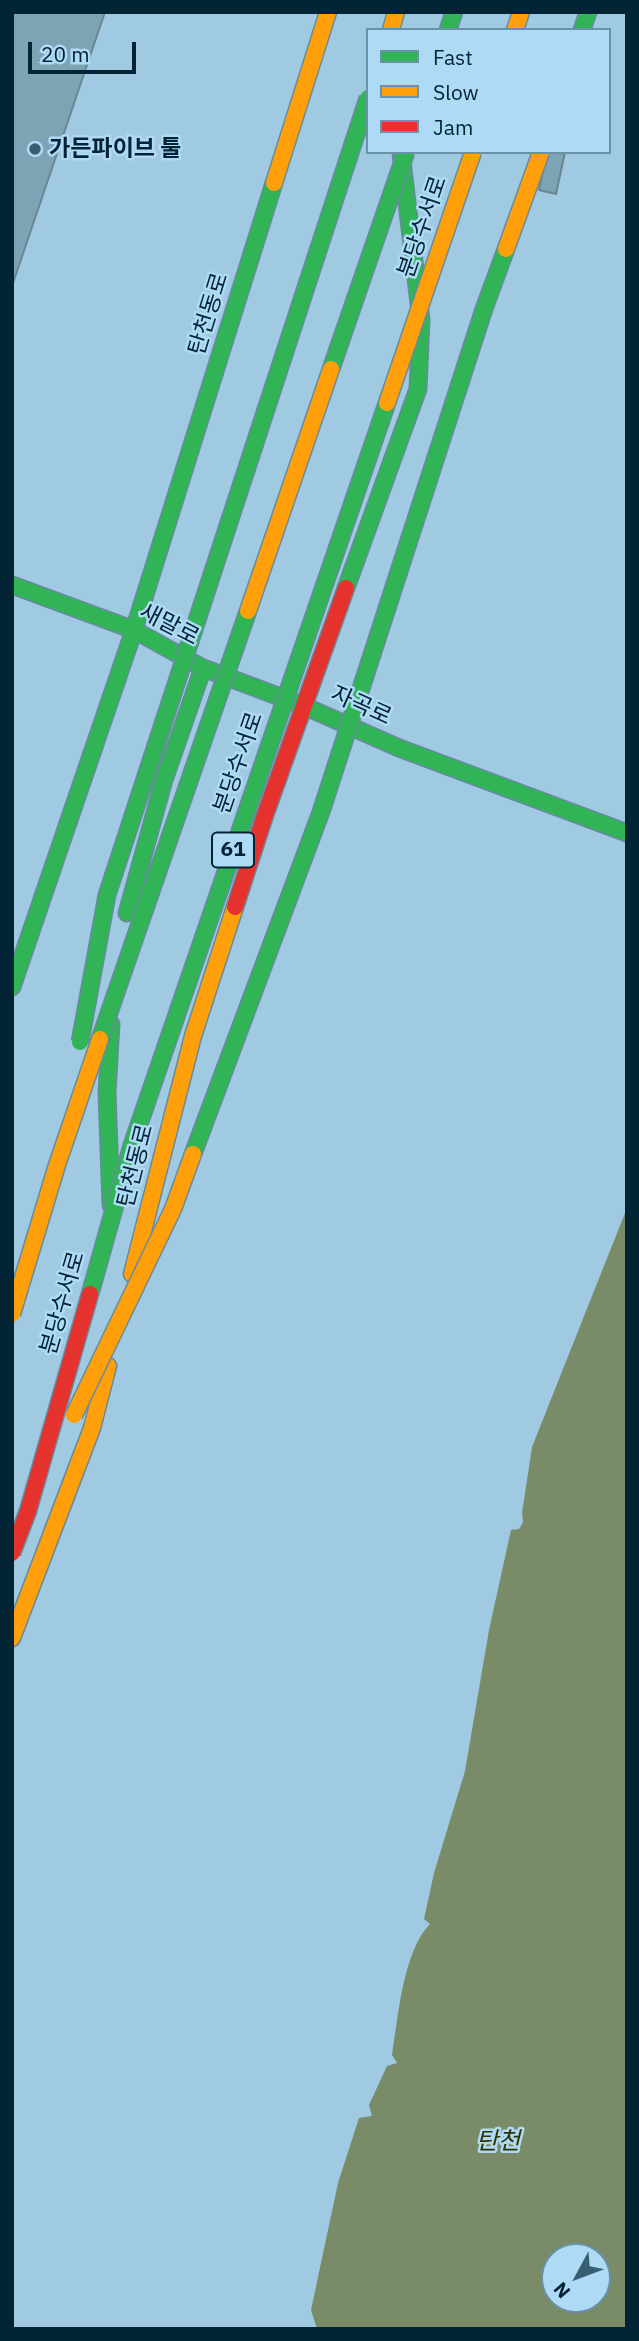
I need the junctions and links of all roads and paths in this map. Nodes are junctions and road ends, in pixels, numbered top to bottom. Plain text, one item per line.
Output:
1 (328, 12) edge
2 (366, 104) edge
3 (402, 154) edge
4 (403, 154) edge
5 (472, 154) edge
6 (540, 154) edge
7 (12, 585) edge
8 (134, 630) junction
9 (203, 668) junction
10 (304, 706) junction
11 (627, 833) edge
12 (12, 987) edge
13 (57, 1166) junction
14 (107, 1292) dead end
15 (12, 1314) edge
16 (104, 1319) dead end
17 (92, 1428) junction
18 (28, 1511) junction
19 (12, 1553) edge
20 (12, 1638) edge

1 - 8 main road, 탄천동로
2 - 13 main road, bridge
3 - 13 main road, 분당수서로, bridge
4 - 10 main road, 탄천동로
5 - 18 main road, 분당수서로 / 61, bridge
6 - 18 main road, bridge
7 - 8 main road, 새말로
8 - 9 main road, 새말로
8 - 12 main road, 탄천동로
9 - 10 main road, 새말로
9 - 14 main road
10 - 11 main road, 자곡로
10 - 17 main road, 탄천동로
13 - 15 main road, 분당수서로, bridge
16 - 17 main road
17 - 20 main road, 탄천동로
18 - 19 main road, 분당수서로 / 61, bridge

